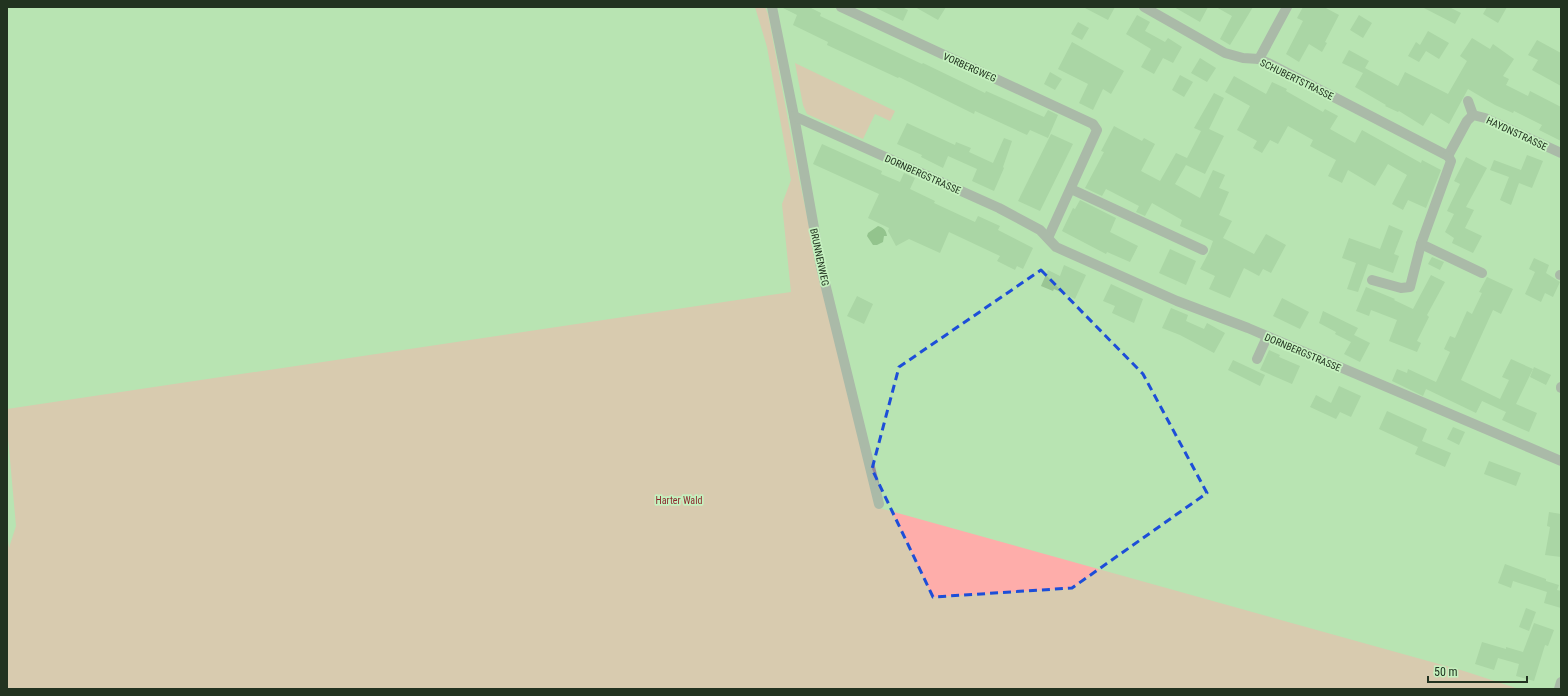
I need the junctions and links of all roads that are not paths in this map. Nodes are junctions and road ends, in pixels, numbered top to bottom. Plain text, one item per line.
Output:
1 (772, 7) edge
2 (841, 7) edge
3 (1144, 7) edge
4 (1287, 7) edge
5 (1259, 59) junction
6 (1468, 101) dead end
7 (1474, 115) junction
8 (794, 116) junction
9 (1561, 153) edge
10 (1448, 156) junction
11 (1071, 189) junction
12 (1048, 238) junction
13 (1421, 244) junction
14 (1203, 250) dead end
15 (1482, 273) dead end
16 (1372, 280) dead end
17 (1267, 337) junction
18 (1257, 359) dead end
19 (1561, 461) edge
20 (879, 504) dead end
21 (1561, 682) edge
22 (1559, 689) edge

1 - 8 street, BRUNNENWEG
2 - 11 street, VORBERGWEG
3 - 5 street, SCHUBERTSTRASSE
4 - 5 street
5 - 10 street, SCHUBERTSTRASSE
6 - 7 street
7 - 9 street, HAYDNSTRASSE
7 - 10 street, HAYDNSTRASSE
8 - 12 street, DORNBERGSTRASSE
8 - 20 street, BRUNNENWEG
10 - 13 street
11 - 12 street
11 - 14 street
12 - 17 street, DORNBERGSTRASSE
13 - 15 street
13 - 16 street
17 - 18 street
17 - 19 street, DORNBERGSTRASSE
21 - 22 street

